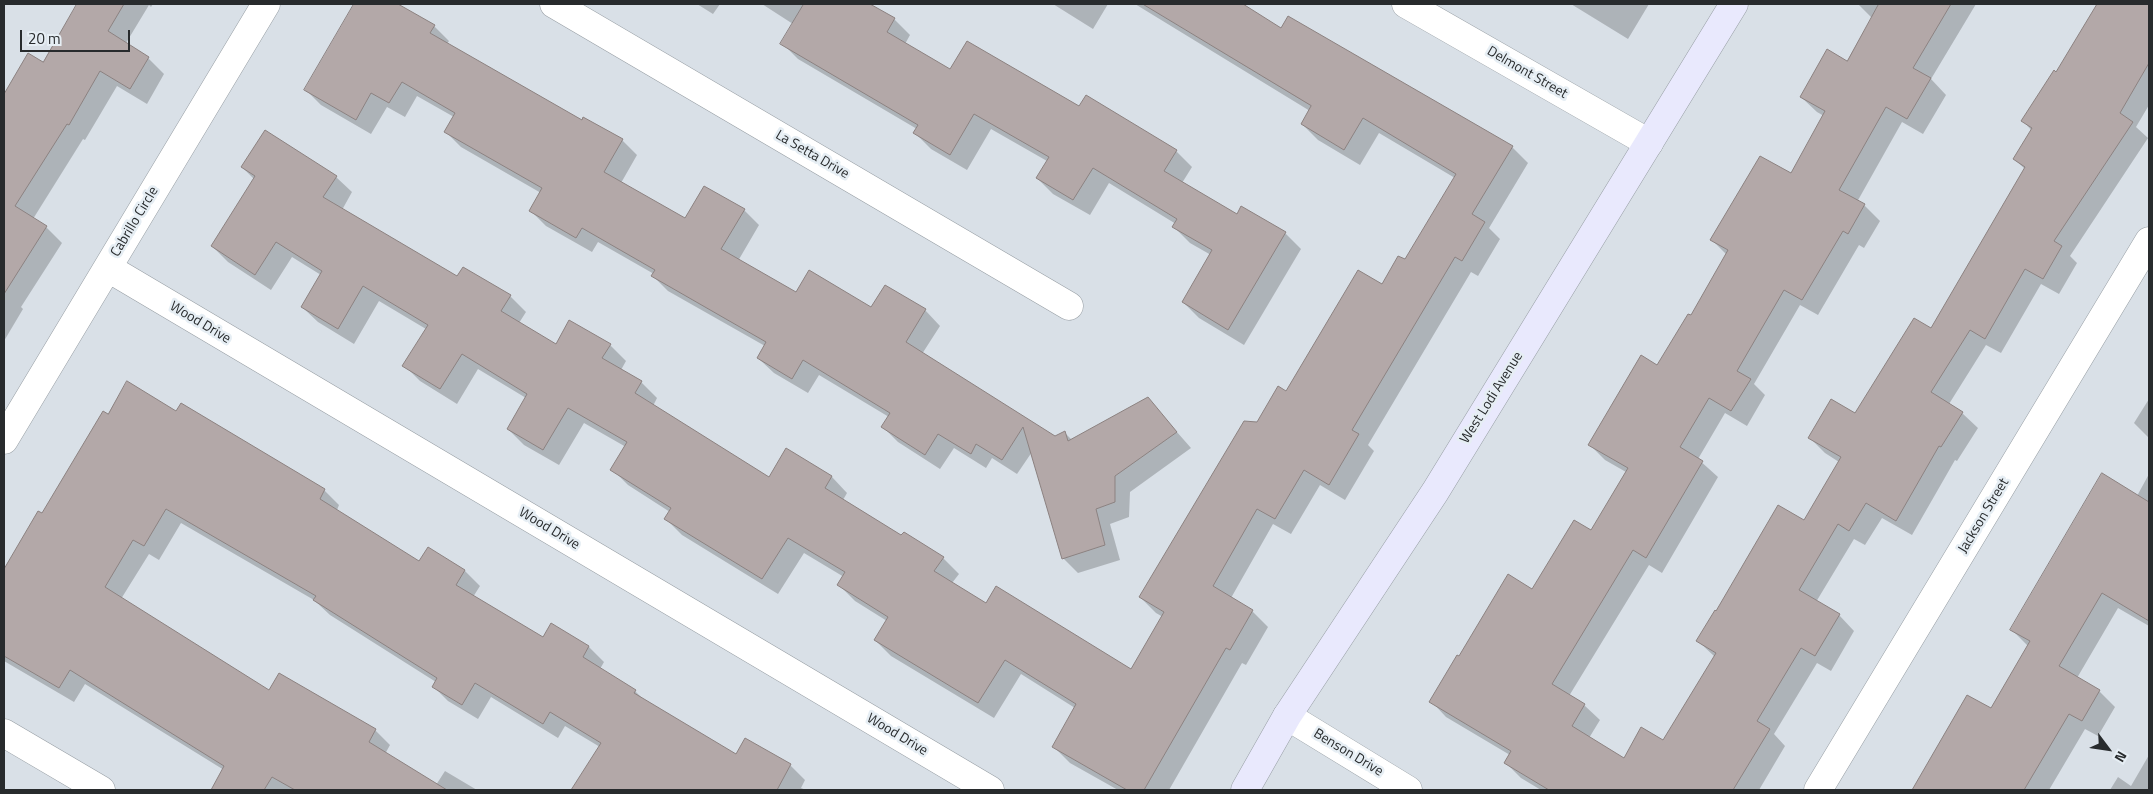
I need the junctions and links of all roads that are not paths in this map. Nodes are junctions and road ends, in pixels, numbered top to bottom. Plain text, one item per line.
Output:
1 (266, 4) edge
2 (554, 4) edge
3 (1406, 4) edge
4 (1734, 4) edge
5 (1649, 143) junction
6 (2149, 241) edge
7 (108, 268) junction
8 (1069, 306) dead end
9 (4, 440) edge
10 (1287, 716) junction
11 (4, 732) edge
12 (101, 790) edge
13 (990, 790) edge
14 (1245, 790) edge
15 (1408, 790) edge
16 (1818, 790) edge

1 - 7 street, Cabrillo Circle
2 - 8 street, La Setta Drive
3 - 5 street, Delmont Street
4 - 5 main road, West Lodi Avenue
5 - 10 main road, West Lodi Avenue
6 - 16 street, Jackson Street
7 - 9 street, Cabrillo Circle
7 - 13 street, Wood Drive
10 - 14 main road, West Lodi Avenue
10 - 15 street, Benson Drive
11 - 12 street

